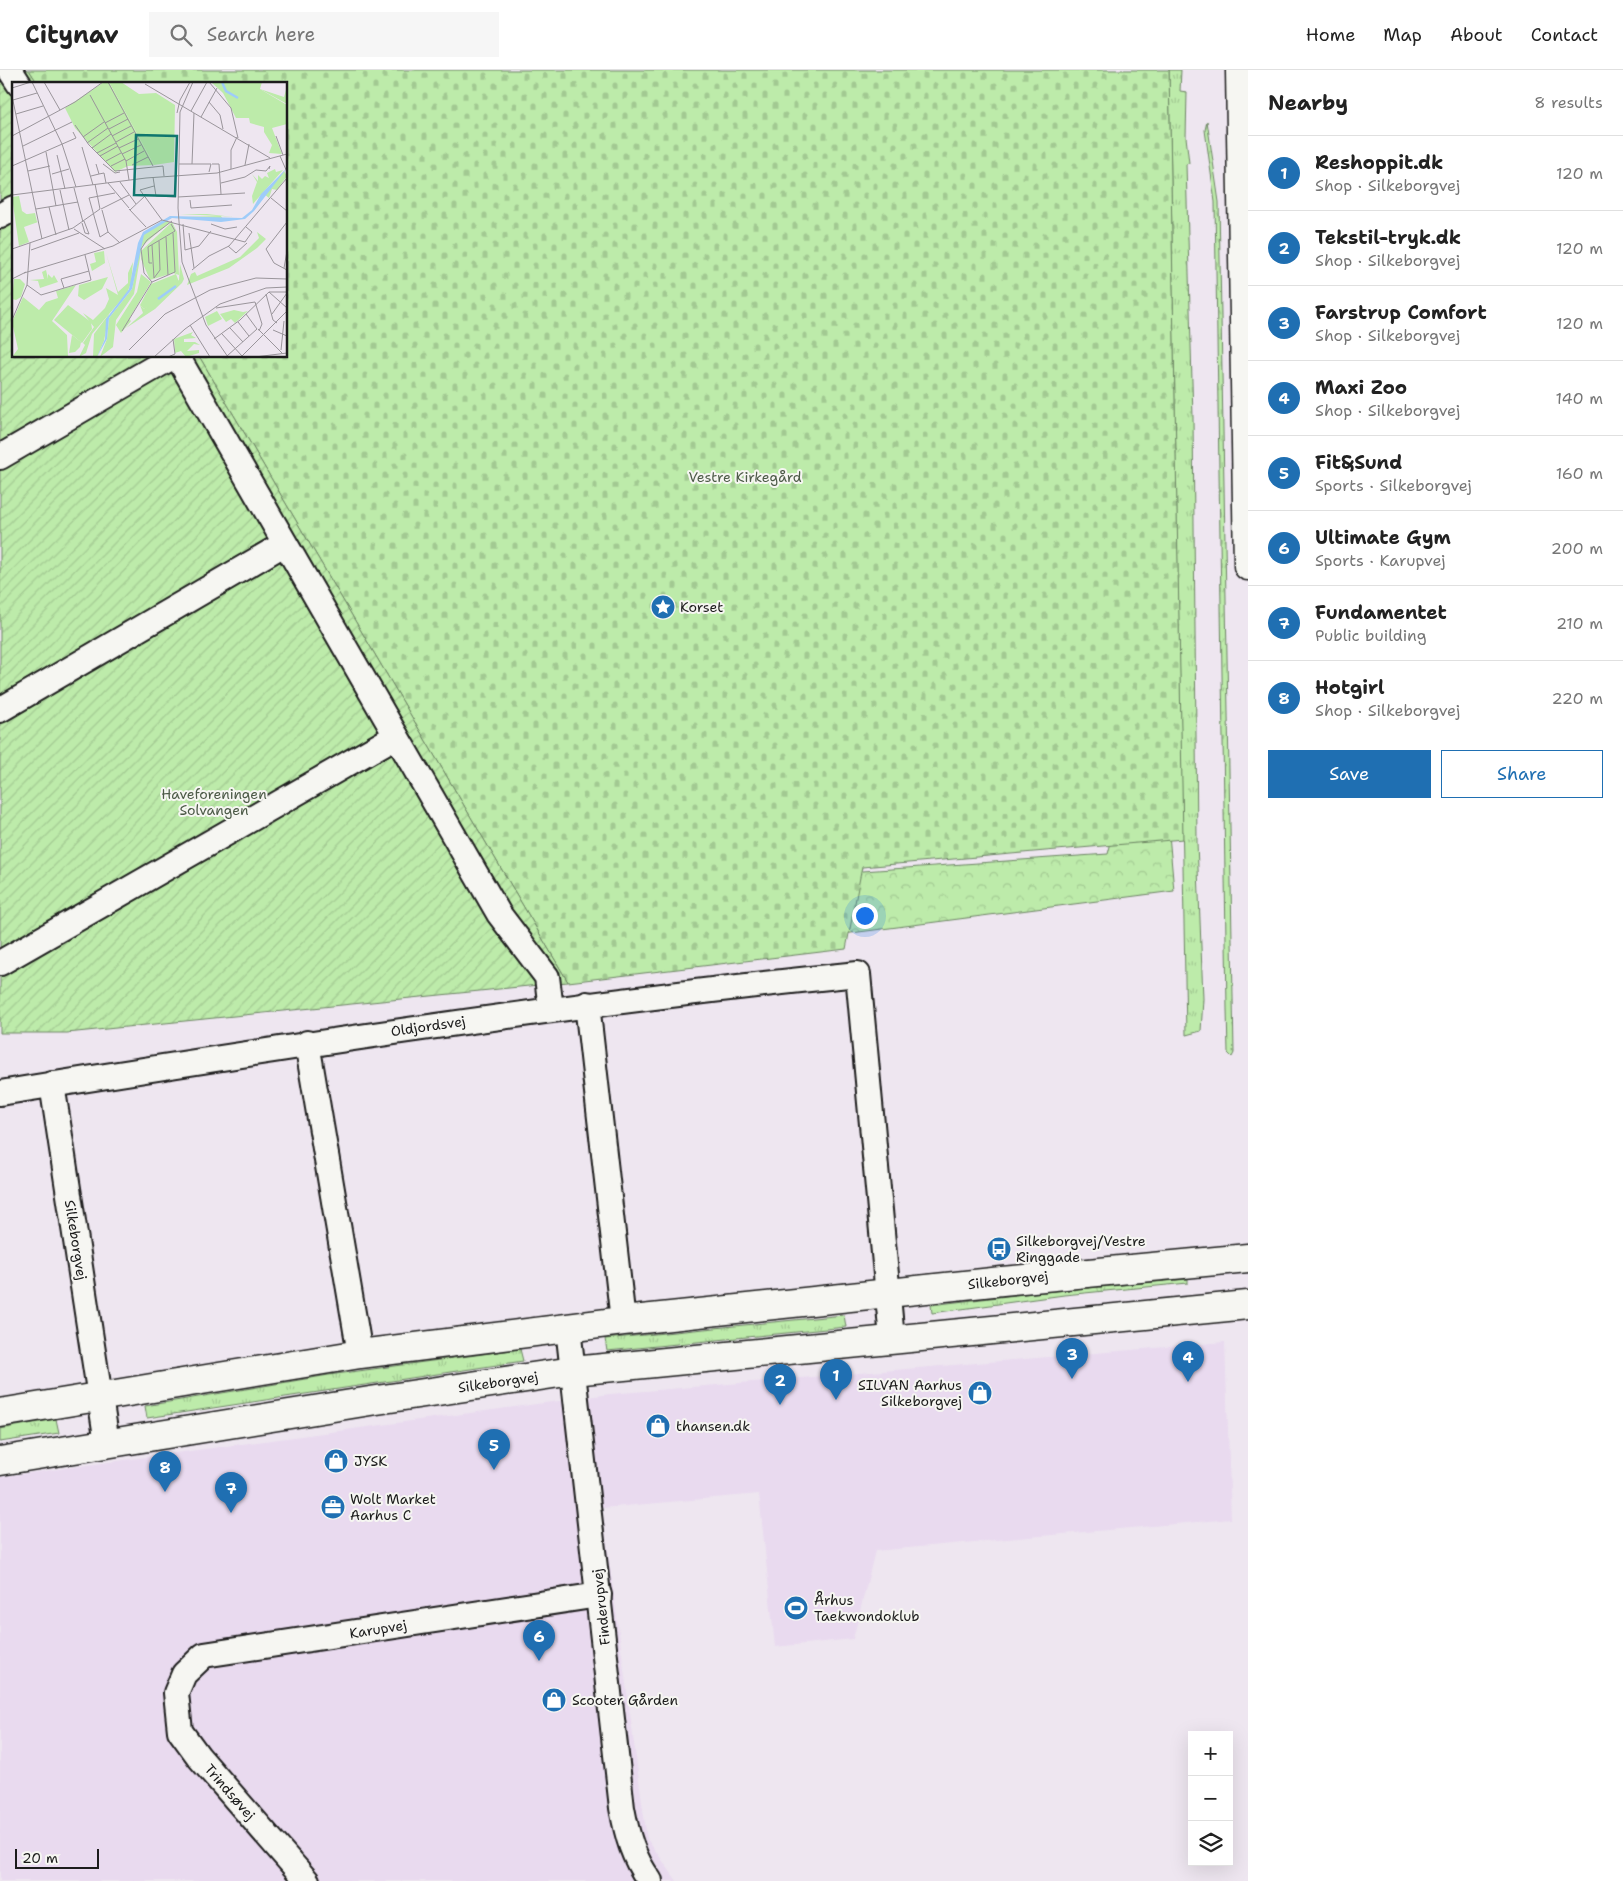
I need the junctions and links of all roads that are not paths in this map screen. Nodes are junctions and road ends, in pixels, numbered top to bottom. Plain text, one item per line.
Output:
1 (10, 70) edge
2 (1240, 70) edge
3 (17, 82) edge
4 (12, 209) edge
5 (0, 216) edge
6 (172, 358) edge
7 (176, 358) edge
8 (0, 457) edge
9 (284, 544) junction
10 (1248, 566) edge
11 (0, 710) edge
12 (396, 736) junction
13 (0, 963) edge
14 (587, 1004) junction
15 (552, 1009) junction
16 (307, 1043) junction
17 (52, 1084) junction
18 (0, 1093) edge
19 (1248, 1258) edge
20 (888, 1294) junction
21 (1248, 1305) edge
22 (623, 1321) junction
23 (568, 1328) junction
24 (892, 1339) junction
25 (360, 1354) junction
26 (573, 1371) junction
27 (100, 1396) junction
28 (0, 1413) edge
29 (107, 1443) junction
30 (0, 1461) edge
31 (599, 1595) junction
32 (176, 1693) joint
33 (307, 1881) edge
34 (650, 1881) edge

1 - 3 street
2 - 10 street
4 - 5 street
6 - 8 street
7 - 9 street
9 - 11 street
9 - 12 street
12 - 13 street
12 - 15 street
14 - 15 street, Oldjordsvej
14 - 20 street, Oldjordsvej
14 - 22 street
15 - 16 street, Oldjordsvej
16 - 17 street, Oldjordsvej
16 - 25 street
17 - 18 street, Oldjordsvej
17 - 27 street, Silkeborgvej
19 - 20 street, Silkeborgvej
20 - 22 street, Silkeborgvej
20 - 24 street
21 - 24 street, Silkeborgvej
22 - 23 street, Silkeborgvej
23 - 25 street, Silkeborgvej
23 - 26 street, Finderupvej
24 - 26 street, Silkeborgvej
25 - 27 street, Silkeborgvej
26 - 29 street, Silkeborgvej
26 - 31 street, Finderupvej
27 - 28 street, Silkeborgvej
27 - 29 street, Silkeborgvej
29 - 30 street, Silkeborgvej
31 - 32 street, Karupvej
31 - 34 street, Finderupvej
32 - 33 street, Trindsøvej

